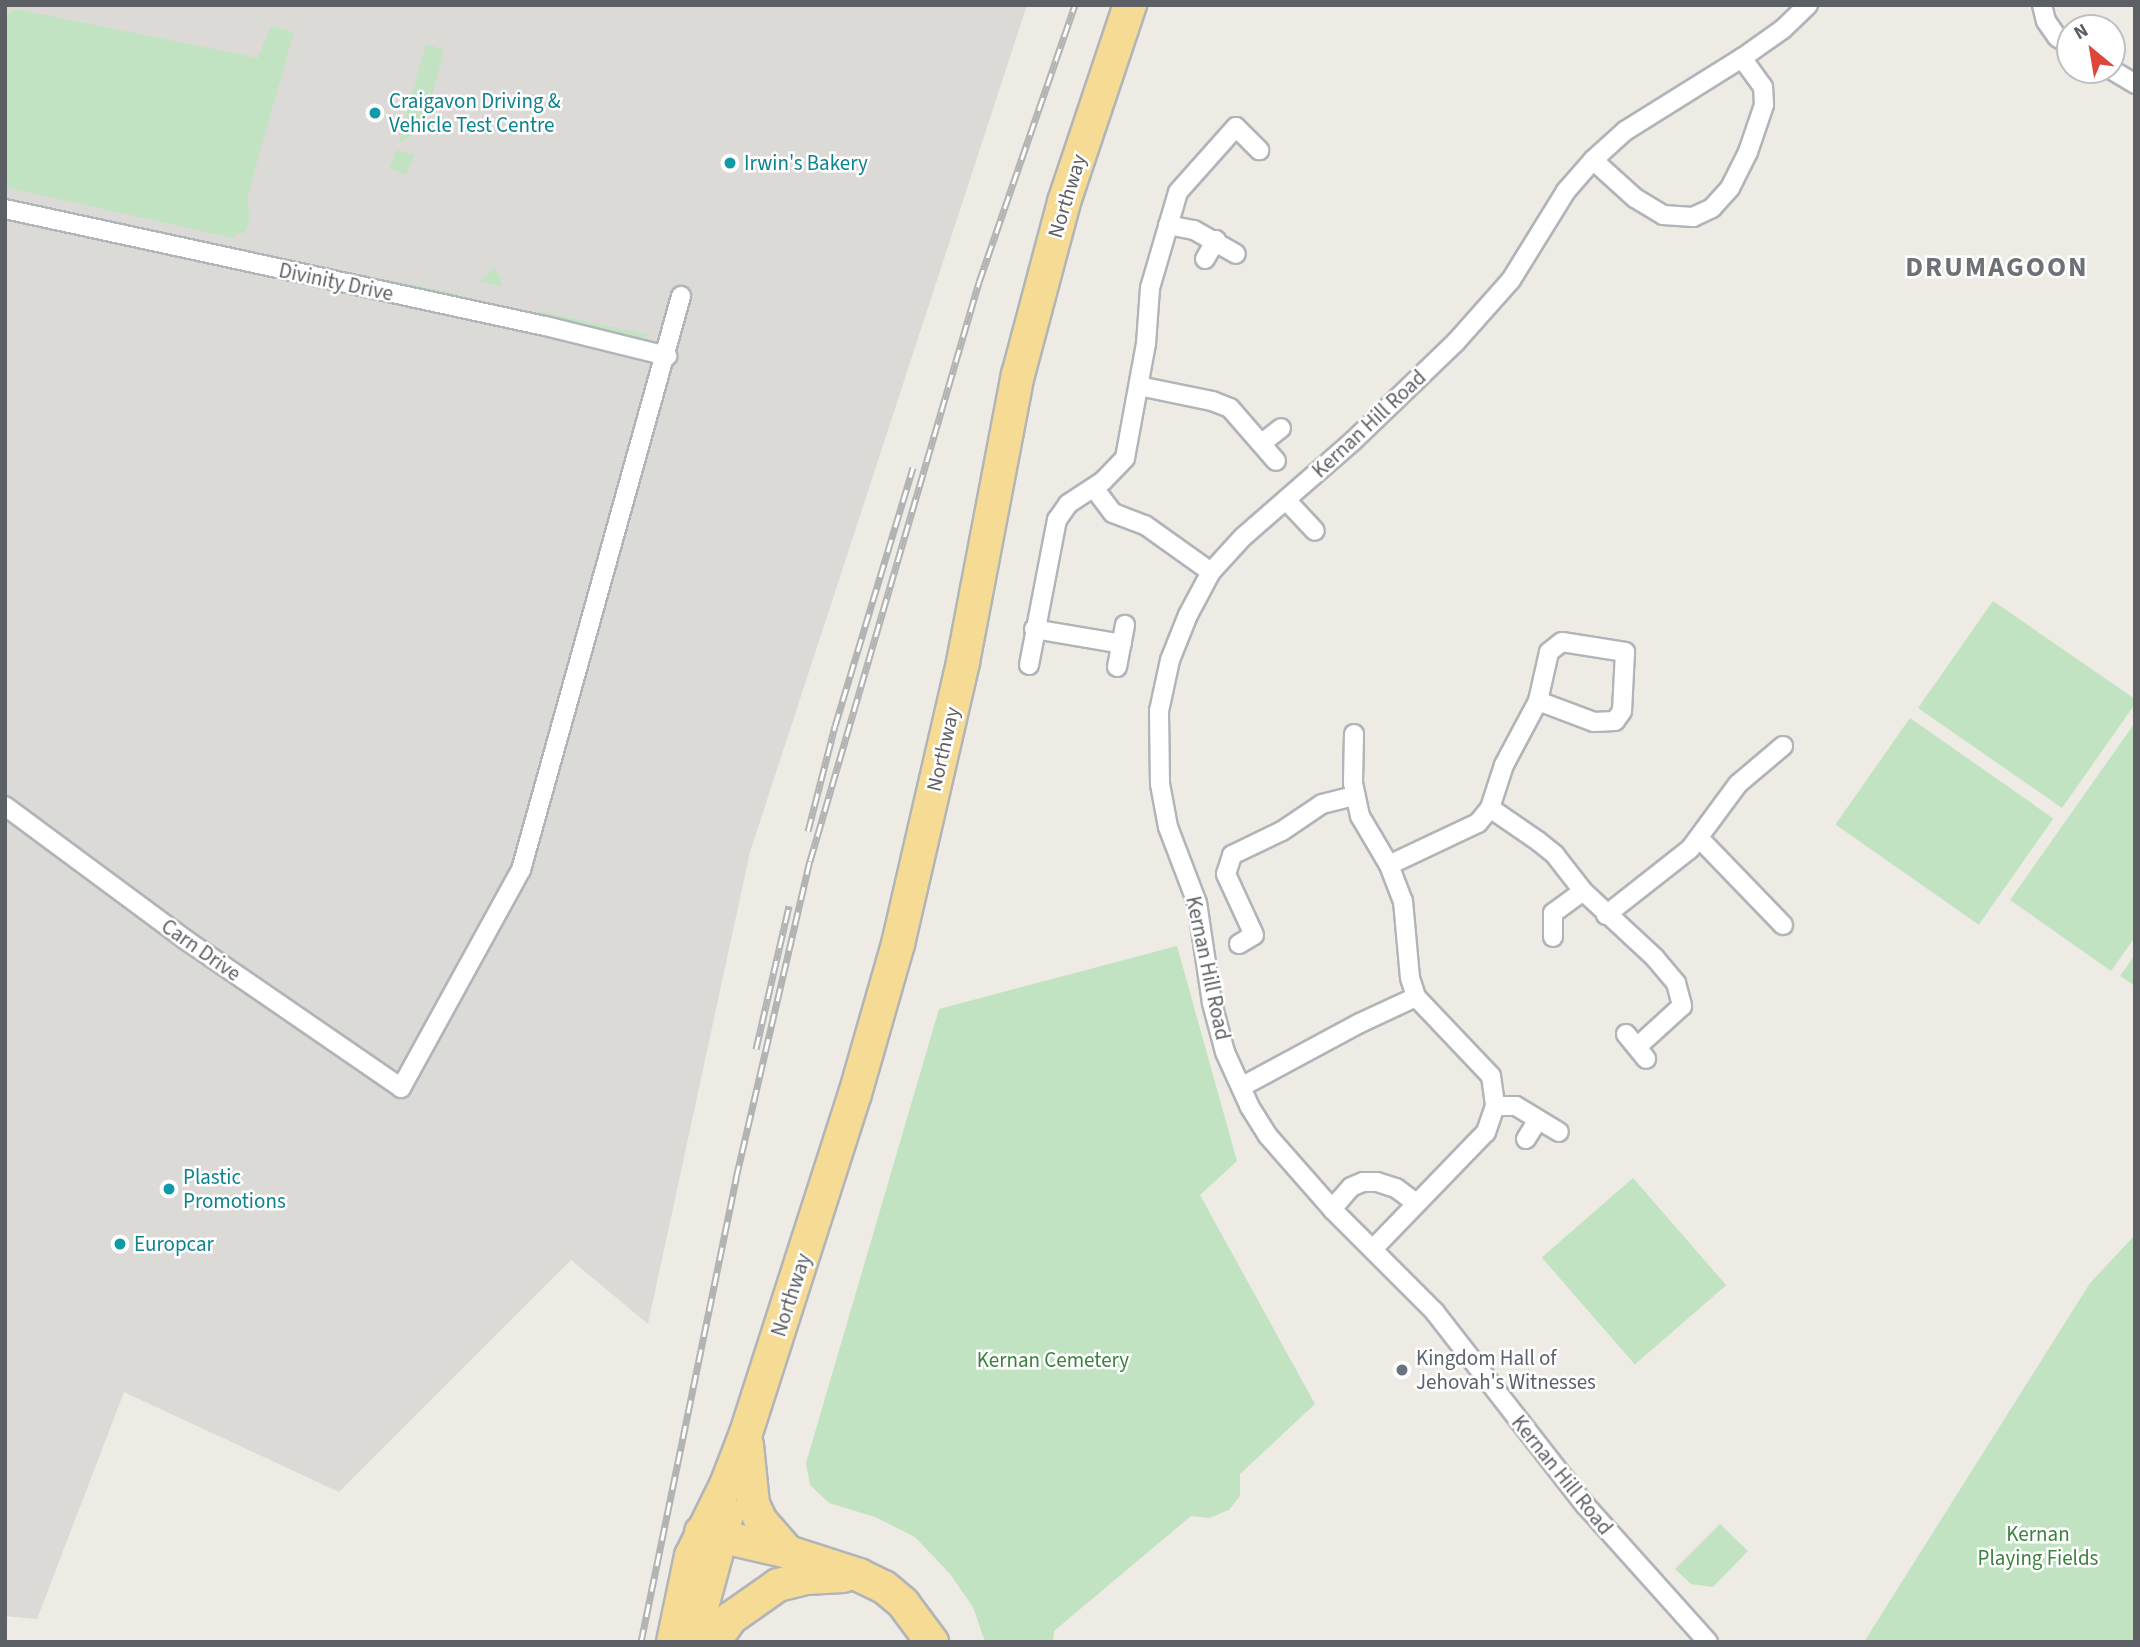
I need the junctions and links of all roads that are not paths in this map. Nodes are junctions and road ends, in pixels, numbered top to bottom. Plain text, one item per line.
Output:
1 (1130, 5) edge
2 (1808, 5) edge
3 (2042, 5) edge
4 (2056, 36) edge
5 (1742, 58) junction
6 (1259, 150) dead end
7 (1593, 160) junction
8 (5, 209) edge
9 (1167, 226) junction
10 (1216, 240) junction
11 (1236, 254) dead end
12 (1205, 259) dead end
13 (681, 296) dead end
14 (667, 356) junction
15 (1139, 386) junction
16 (1281, 428) dead end
17 (1262, 443) junction
18 (1276, 461) dead end
19 (1094, 488) junction
20 (1286, 500) junction
21 (1315, 531) dead end
22 (1212, 572) junction
23 (1125, 625) dead end
24 (1034, 629) junction
25 (1122, 644) junction
26 (1029, 665) dead end
27 (1117, 667) dead end
28 (1538, 701) junction
29 (1354, 734) dead end
30 (1783, 746) dead end
31 (1355, 796) junction
32 (5, 806) edge
33 (1490, 808) junction
34 (1699, 838) junction
35 (1389, 865) junction
36 (1583, 891) junction
37 (1606, 915) junction
38 (1783, 925) dead end
39 (1555, 940) dead end
40 (1239, 944) dead end
41 (1416, 997) junction
42 (1636, 1047) dead end
43 (1241, 1087) junction
44 (1495, 1106) junction
45 (1538, 1120) junction
46 (1559, 1132) dead end
47 (1526, 1139) dead end
48 (1416, 1203) junction
49 (1332, 1209) junction
50 (1374, 1248) junction
51 (746, 1433) junction
52 (711, 1534) junction
53 (788, 1552) junction
54 (859, 1575) junction
55 (673, 1642) edge
56 (684, 1642) edge
57 (693, 1642) edge
58 (713, 1642) edge
59 (932, 1642) edge
60 (1708, 1642) edge

1 - 51 highway, Northway
2 - 5 street, Kernan Hill Road
3 - 4 street
5 - 7 street, Kernan Hill Road
5 - 7 street
6 - 9 street
7 - 20 street, Kernan Hill Road
8 - 14 street, Divinity Drive
9 - 10 street
9 - 15 street
10 - 11 street
10 - 12 street
13 - 14 street
14 - 32 street, Carn Drive
15 - 17 street
15 - 19 street
16 - 17 street
17 - 18 street
19 - 22 street
19 - 24 street
20 - 21 street
20 - 22 street, Kernan Hill Road
22 - 43 street, Kernan Hill Road
23 - 25 street
24 - 25 street
24 - 26 street
25 - 27 street
28 - 28 street
28 - 33 street
29 - 31 street
30 - 34 street
31 - 35 street
31 - 40 street
33 - 35 street
33 - 36 street
34 - 37 street
34 - 38 street
35 - 41 street
36 - 37 street
36 - 39 street
37 - 42 street
41 - 43 street
41 - 44 street
43 - 49 street, Kernan Hill Road
44 - 45 street
44 - 48 street
45 - 46 street
45 - 47 street
48 - 49 street
48 - 50 street
49 - 50 street, Kernan Hill Road
50 - 60 street, Kernan Hill Road
51 - 52 highway, Northway
51 - 53 highway
52 - 53 highway
52 - 55 highway, Northway
52 - 56 highway
52 - 57 highway, Northway
53 - 54 highway
54 - 58 highway
54 - 59 highway

